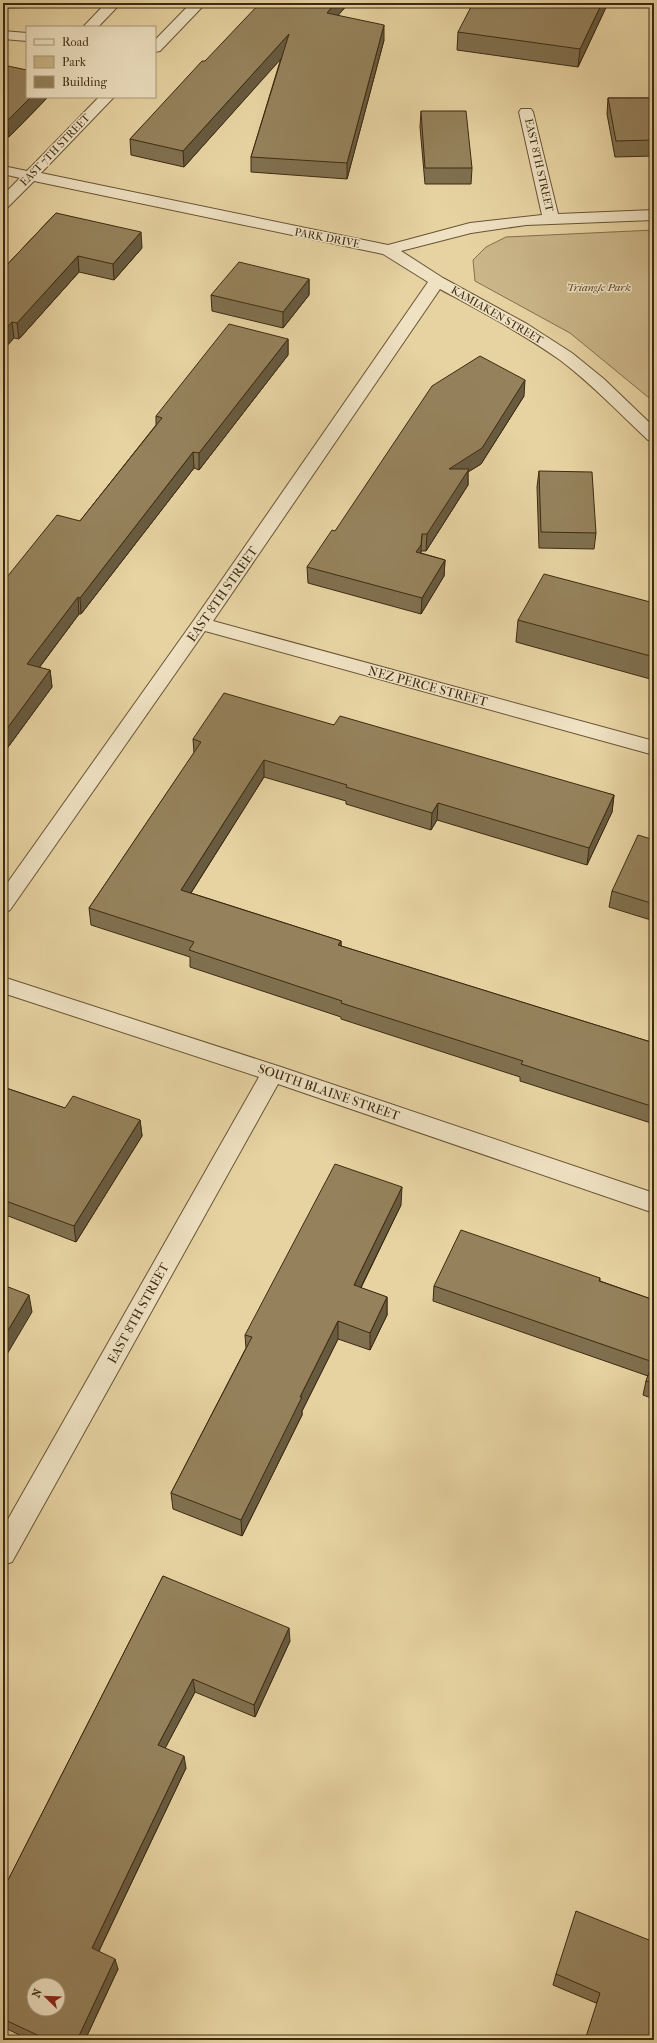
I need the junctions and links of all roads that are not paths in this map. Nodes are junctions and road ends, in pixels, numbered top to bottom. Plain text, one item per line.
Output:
1 (114, 3) edge
2 (199, 3) edge
3 (91, 26) edge
4 (3, 35) edge
5 (26, 37) edge
6 (156, 47) edge
7 (107, 98) edge
8 (526, 112) dead end
9 (3, 170) edge
10 (30, 176) junction
11 (3, 204) edge
12 (654, 215) edge
13 (551, 218) junction
14 (388, 250) junction
15 (437, 281) junction
16 (654, 436) edge
17 (201, 624) junction
18 (654, 748) edge
19 (3, 905) edge
20 (3, 985) edge
21 (273, 1073) junction
22 (654, 1203) edge
23 (3, 1553) edge

1 - 3 street
2 - 6 street
4 - 5 street
7 - 10 street, EAST 7TH STREET
8 - 13 street, EAST 8TH STREET
9 - 10 street, PARK DRIVE
10 - 11 street, EAST 7TH STREET
10 - 14 street, PARK DRIVE
12 - 13 street, PARK DRIVE
13 - 14 street, PARK DRIVE
14 - 15 street, KAMIAKEN STREET
15 - 16 street, KAMIAKEN STREET
15 - 17 street, EAST 8TH STREET
17 - 18 street, NEZ PERCE STREET
17 - 19 street, EAST 8TH STREET
20 - 21 street, SOUTH BLAINE STREET
21 - 22 street, SOUTH BLAINE STREET
21 - 23 street, EAST 8TH STREET

